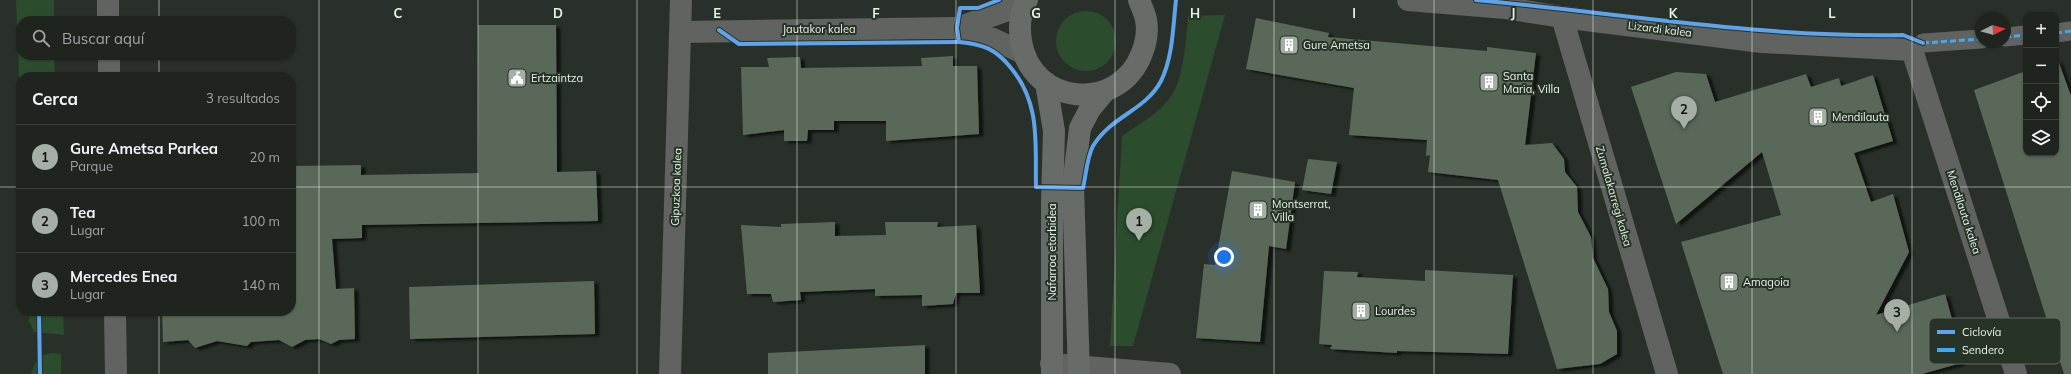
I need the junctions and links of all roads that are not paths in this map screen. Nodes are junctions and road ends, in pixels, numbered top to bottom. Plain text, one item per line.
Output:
1 (108, 0) edge
2 (681, 0) edge
3 (1139, 0) edge
4 (1408, 0) edge
5 (1026, 2) edge
6 (108, 16) edge
7 (1562, 17) junction
8 (957, 28) junction
9 (2071, 31) edge
10 (680, 32) junction
11 (2059, 33) edge
12 (2023, 35) edge
13 (2011, 36) edge
14 (1975, 40) edge
15 (1918, 47) junction
16 (1023, 53) junction
17 (109, 60) edge
18 (109, 72) edge
19 (1046, 83) junction
20 (1105, 92) junction
21 (115, 316) edge
22 (1999, 318) edge
23 (2013, 364) edge
24 (1052, 369) edge
25 (1079, 370) edge
26 (116, 374) edge
27 (670, 374) edge
28 (1170, 374) edge
29 (1667, 374) edge
30 (2016, 374) edge

1 - 6 street
2 - 10 street, Gipuzkoa kalea
3 - 20 highway
4 - 7 street, Lizardi kalea
5 - 8 street, Jautakor kalea
5 - 16 highway
7 - 15 street, Lizardi kalea
7 - 29 street, Zumalakarregi kalea
8 - 10 street, Jautakor kalea
8 - 16 street, Jautakor kalea
9 - 11 street
10 - 27 street, Gipuzkoa kalea
12 - 13 street
14 - 15 street, Lizardi kalea
15 - 22 street, Mendilauta kalea
16 - 19 highway
17 - 18 street
19 - 20 highway
19 - 24 highway, Nafarroa etorbidea
20 - 25 highway, Nafarroa etorbidea
21 - 26 street
23 - 30 street, Mendilauta kalea
24 - 25 street
25 - 28 street

